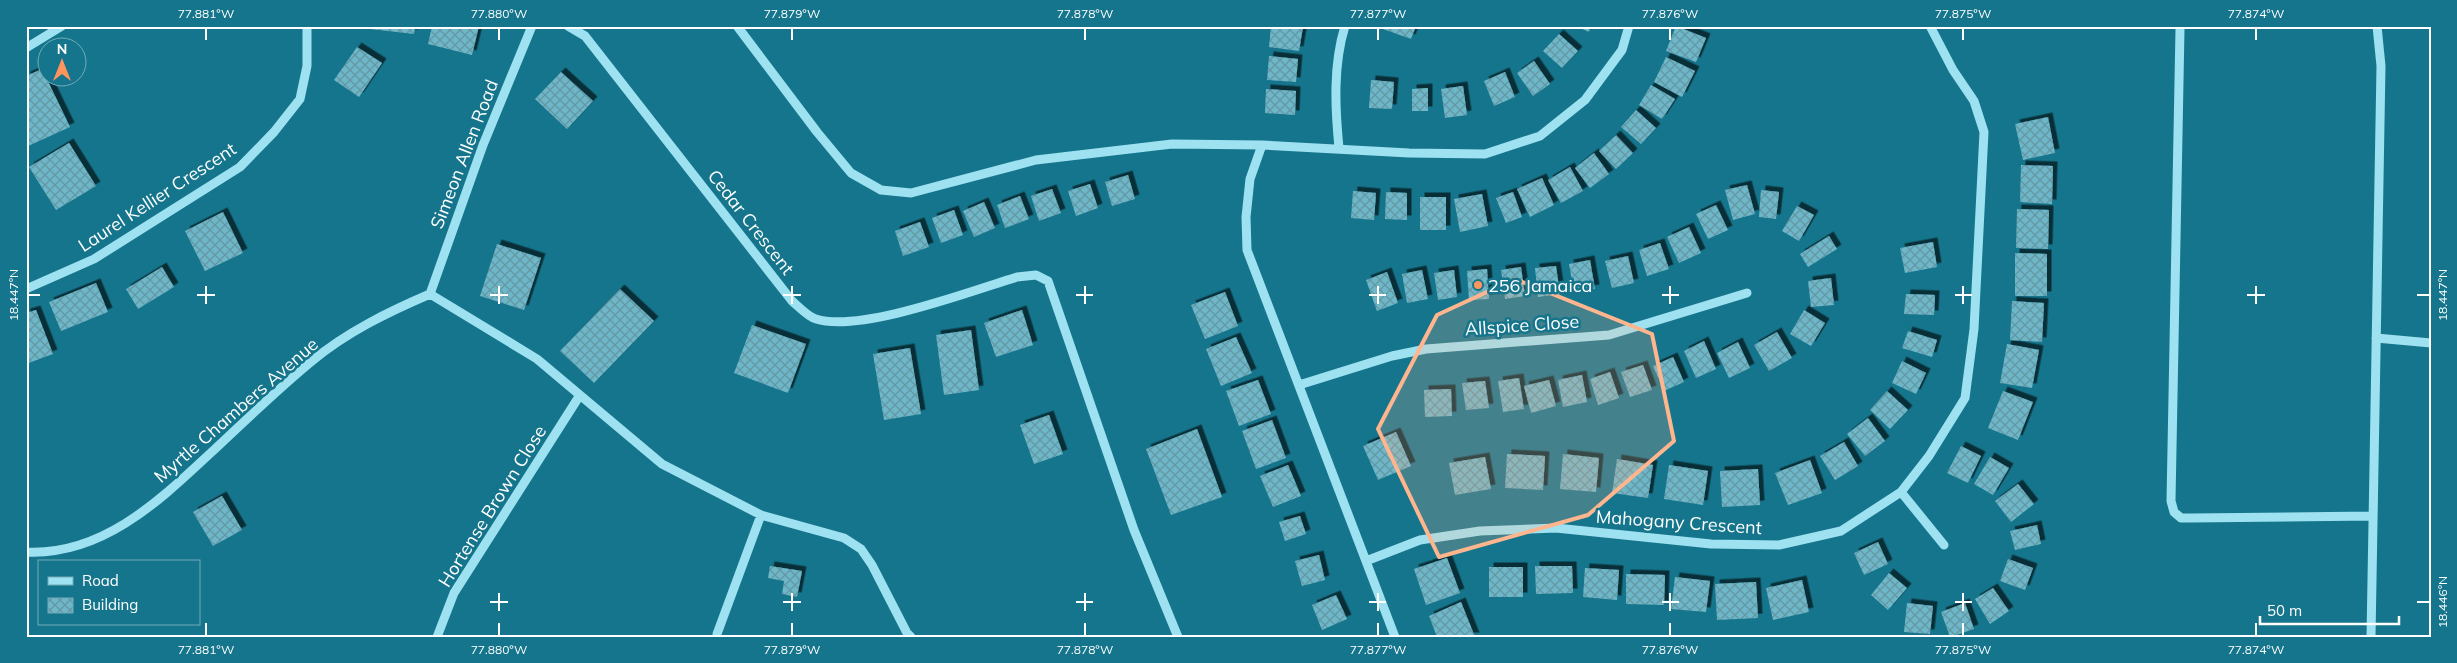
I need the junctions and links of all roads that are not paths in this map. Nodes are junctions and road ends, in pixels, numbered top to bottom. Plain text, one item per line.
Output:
1 (62, 26) edge
2 (307, 26) edge
3 (532, 26) edge
4 (568, 26) edge
5 (737, 26) edge
6 (1345, 26) edge
7 (1629, 26) edge
8 (1930, 26) edge
9 (2377, 26) edge
10 (2180, 29) dead end
11 (26, 48) edge
12 (1262, 145) junction
13 (1340, 148) junction
14 (26, 289) edge
15 (1747, 293) dead end
16 (430, 294) junction
17 (2376, 338) junction
18 (2431, 343) edge
19 (1299, 385) junction
20 (580, 395) junction
21 (1901, 492) junction
22 (761, 515) junction
23 (2373, 516) junction
24 (1944, 545) dead end
25 (26, 552) edge
26 (1366, 561) junction
27 (718, 634) dead end
28 (437, 637) edge
29 (911, 637) edge
30 (1178, 637) edge
31 (1395, 637) edge
32 (2371, 637) edge

1 - 11 street
2 - 14 street, Laurel Kellier Crescent
3 - 16 street, Simeon Allen Road
4 - 30 street, Cedar Crescent
5 - 12 street
6 - 13 street
7 - 13 street
8 - 21 street, Mahogany Crescent
9 - 17 street
10 - 23 street
12 - 13 street
12 - 19 street
15 - 19 street, Allspice Close
16 - 20 street
16 - 25 street, Myrtle Chambers Avenue
17 - 18 street
17 - 23 street
19 - 26 street
20 - 22 street
20 - 28 street, Hortense Brown Close
21 - 24 street
21 - 26 street, Mahogany Crescent
22 - 27 street
22 - 29 street
23 - 32 street
26 - 31 street

